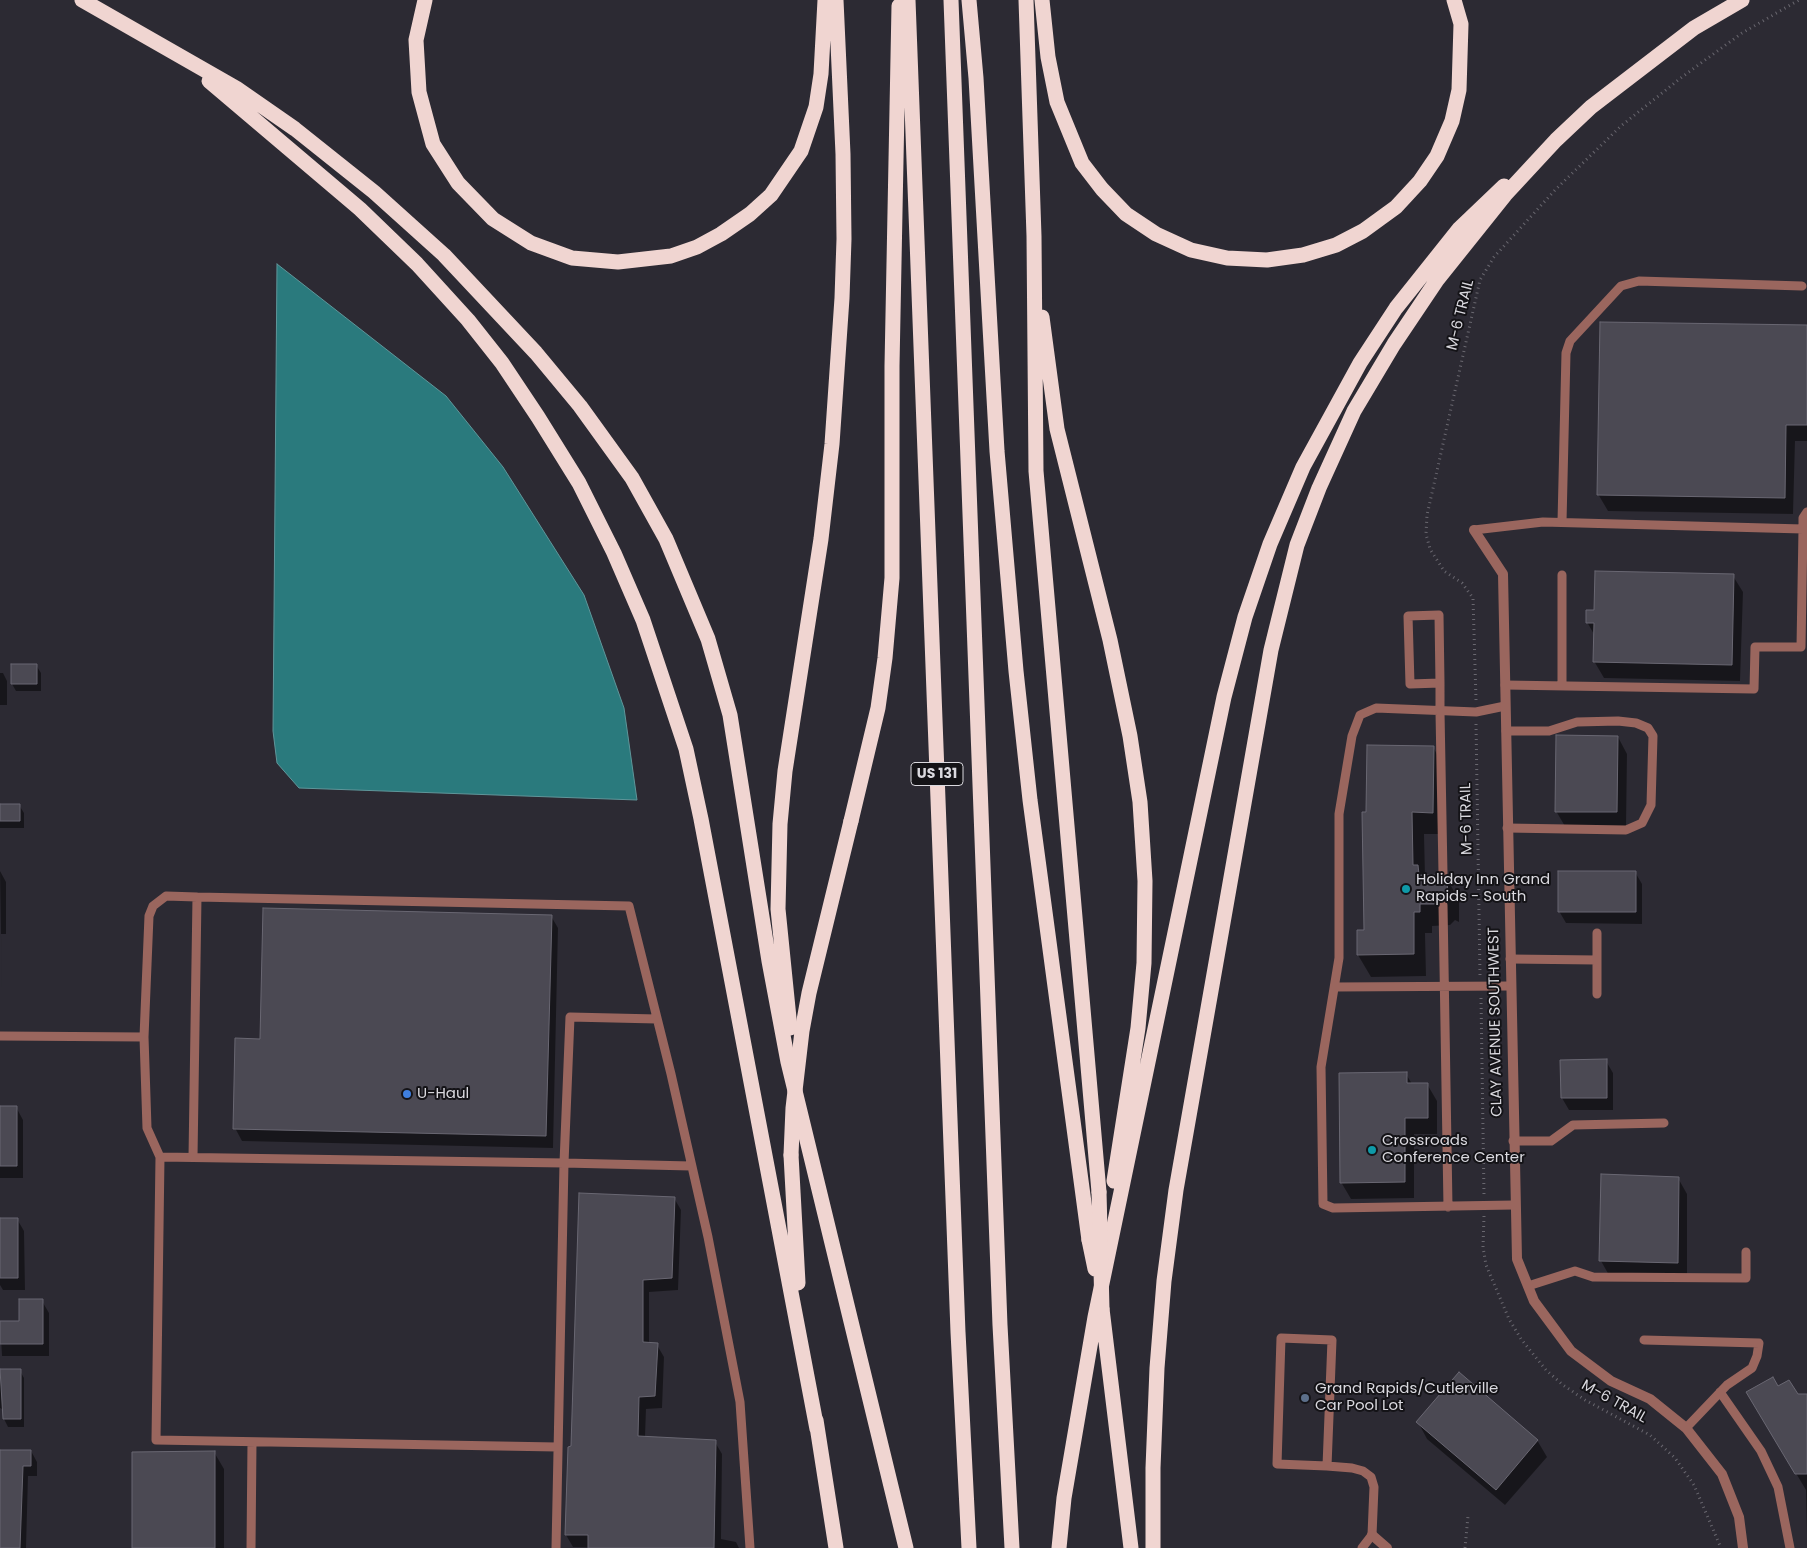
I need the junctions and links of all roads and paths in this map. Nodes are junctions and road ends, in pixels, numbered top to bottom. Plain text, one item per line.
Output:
1 (82, 0) edge
2 (424, 0) edge
3 (825, 0) edge
4 (836, 0) edge
5 (899, 0) edge
6 (908, 0) edge
7 (951, 0) edge
8 (969, 0) edge
9 (1026, 0) edge
10 (1042, 0) edge
11 (1454, 0) edge
12 (1742, 0) edge
13 (1799, 0) edge
14 (188, 62) junction
15 (1556, 140) junction
16 (1034, 236) junction
17 (1802, 286) dead end
18 (1807, 512) edge
19 (1562, 522) junction
20 (1803, 529) junction
21 (1474, 530) joint
22 (1562, 575) dead end
23 (1440, 683) junction
24 (1505, 685) junction
25 (1562, 686) junction
26 (1476, 702) dead end
27 (1505, 706) junction
28 (1440, 712) junction
29 (1476, 723) dead end
30 (1506, 731) junction
31 (1507, 828) junction
32 (1443, 873) dead end
33 (197, 897) junction
34 (1443, 905) dead end
35 (1597, 933) dead end
36 (1510, 959) junction
37 (1597, 960) junction
38 (1480, 976) dead end
39 (1445, 986) junction
40 (1510, 986) junction
41 (1335, 987) junction
42 (1597, 994) dead end
43 (1481, 997) dead end
44 (658, 1019) junction
45 (0, 1036) edge
46 (144, 1037) junction
47 (1664, 1123) dead end
48 (1513, 1141) junction
49 (807, 1146) junction
50 (160, 1157) junction
51 (193, 1157) junction
52 (564, 1163) junction
53 (691, 1166) junction
54 (1484, 1200) dead end
55 (1514, 1205) junction
56 (1448, 1206) junction
57 (1484, 1219) dead end
58 (1746, 1252) dead end
59 (1528, 1286) junction
60 (1098, 1313) junction
61 (1644, 1340) dead end
62 (1720, 1392) junction
63 (1686, 1428) junction
64 (817, 1430) junction
65 (252, 1442) junction
66 (557, 1447) junction
67 (1327, 1466) junction
68 (1468, 1516) dead end
69 (1372, 1535) junction
70 (251, 1548) edge
71 (556, 1548) edge
72 (750, 1548) edge
73 (836, 1548) edge
74 (906, 1548) edge
75 (969, 1548) edge
76 (1012, 1548) edge
77 (1059, 1548) edge
78 (1131, 1548) edge
79 (1153, 1548) edge
80 (1362, 1548) edge
81 (1387, 1548) edge
82 (1465, 1548) edge
83 (1722, 1548) edge
84 (1743, 1548) edge
85 (1790, 1548) edge

1 - 14 highway
2 - 3 highway
4 - 49 highway
5 - 64 highway, bridge
6 - 75 highway, US 131
7 - 76 highway, US 131
8 - 60 highway, bridge
9 - 16 highway
10 - 11 highway
12 - 15 highway
13 - 26 path, M-6 TRAIL
14 - 49 highway
14 - 64 highway
15 - 60 highway
15 - 79 highway
16 - 60 highway, bridge
16 - 60 highway
17 - 19 lane
18 - 20 lane
19 - 20 lane
19 - 21 lane
20 - 25 lane
21 - 24 street, CLAY AVENUE SOUTHWEST
22 - 25 lane
23 - 23 lane
23 - 28 lane
24 - 25 lane
24 - 27 street, CLAY AVENUE SOUTHWEST
27 - 28 lane
27 - 30 street, CLAY AVENUE SOUTHWEST
28 - 32 lane
28 - 41 lane
29 - 38 path, M-6 TRAIL
30 - 31 street, CLAY AVENUE SOUTHWEST
30 - 31 lane
31 - 36 street, CLAY AVENUE SOUTHWEST
33 - 44 lane
33 - 46 lane
33 - 51 lane
34 - 39 lane
35 - 37 lane
36 - 37 lane
36 - 40 street, CLAY AVENUE SOUTHWEST
37 - 42 lane
39 - 40 lane
39 - 41 lane
39 - 56 lane
40 - 48 street, CLAY AVENUE SOUTHWEST
41 - 56 lane
43 - 54 path
44 - 52 lane
44 - 53 lane
45 - 46 lane
46 - 50 lane
47 - 48 lane
48 - 55 street, CLAY AVENUE SOUTHWEST
49 - 74 highway
50 - 51 lane
50 - 65 lane
51 - 52 lane
52 - 53 lane
52 - 66 lane
53 - 72 lane
55 - 56 lane
55 - 59 street, CLAY AVENUE SOUTHWEST
57 - 83 path, M-6 TRAIL
58 - 59 lane
59 - 63 street, CLAY AVENUE SOUTHWEST
60 - 77 highway
60 - 78 highway
61 - 62 lane
62 - 63 lane
62 - 85 lane
63 - 84 street, CLAY AVENUE SOUTHWEST
64 - 73 highway
65 - 66 lane
65 - 70 lane
66 - 71 lane
67 - 67 lane
67 - 69 lane
68 - 82 path
69 - 80 lane
69 - 81 street

